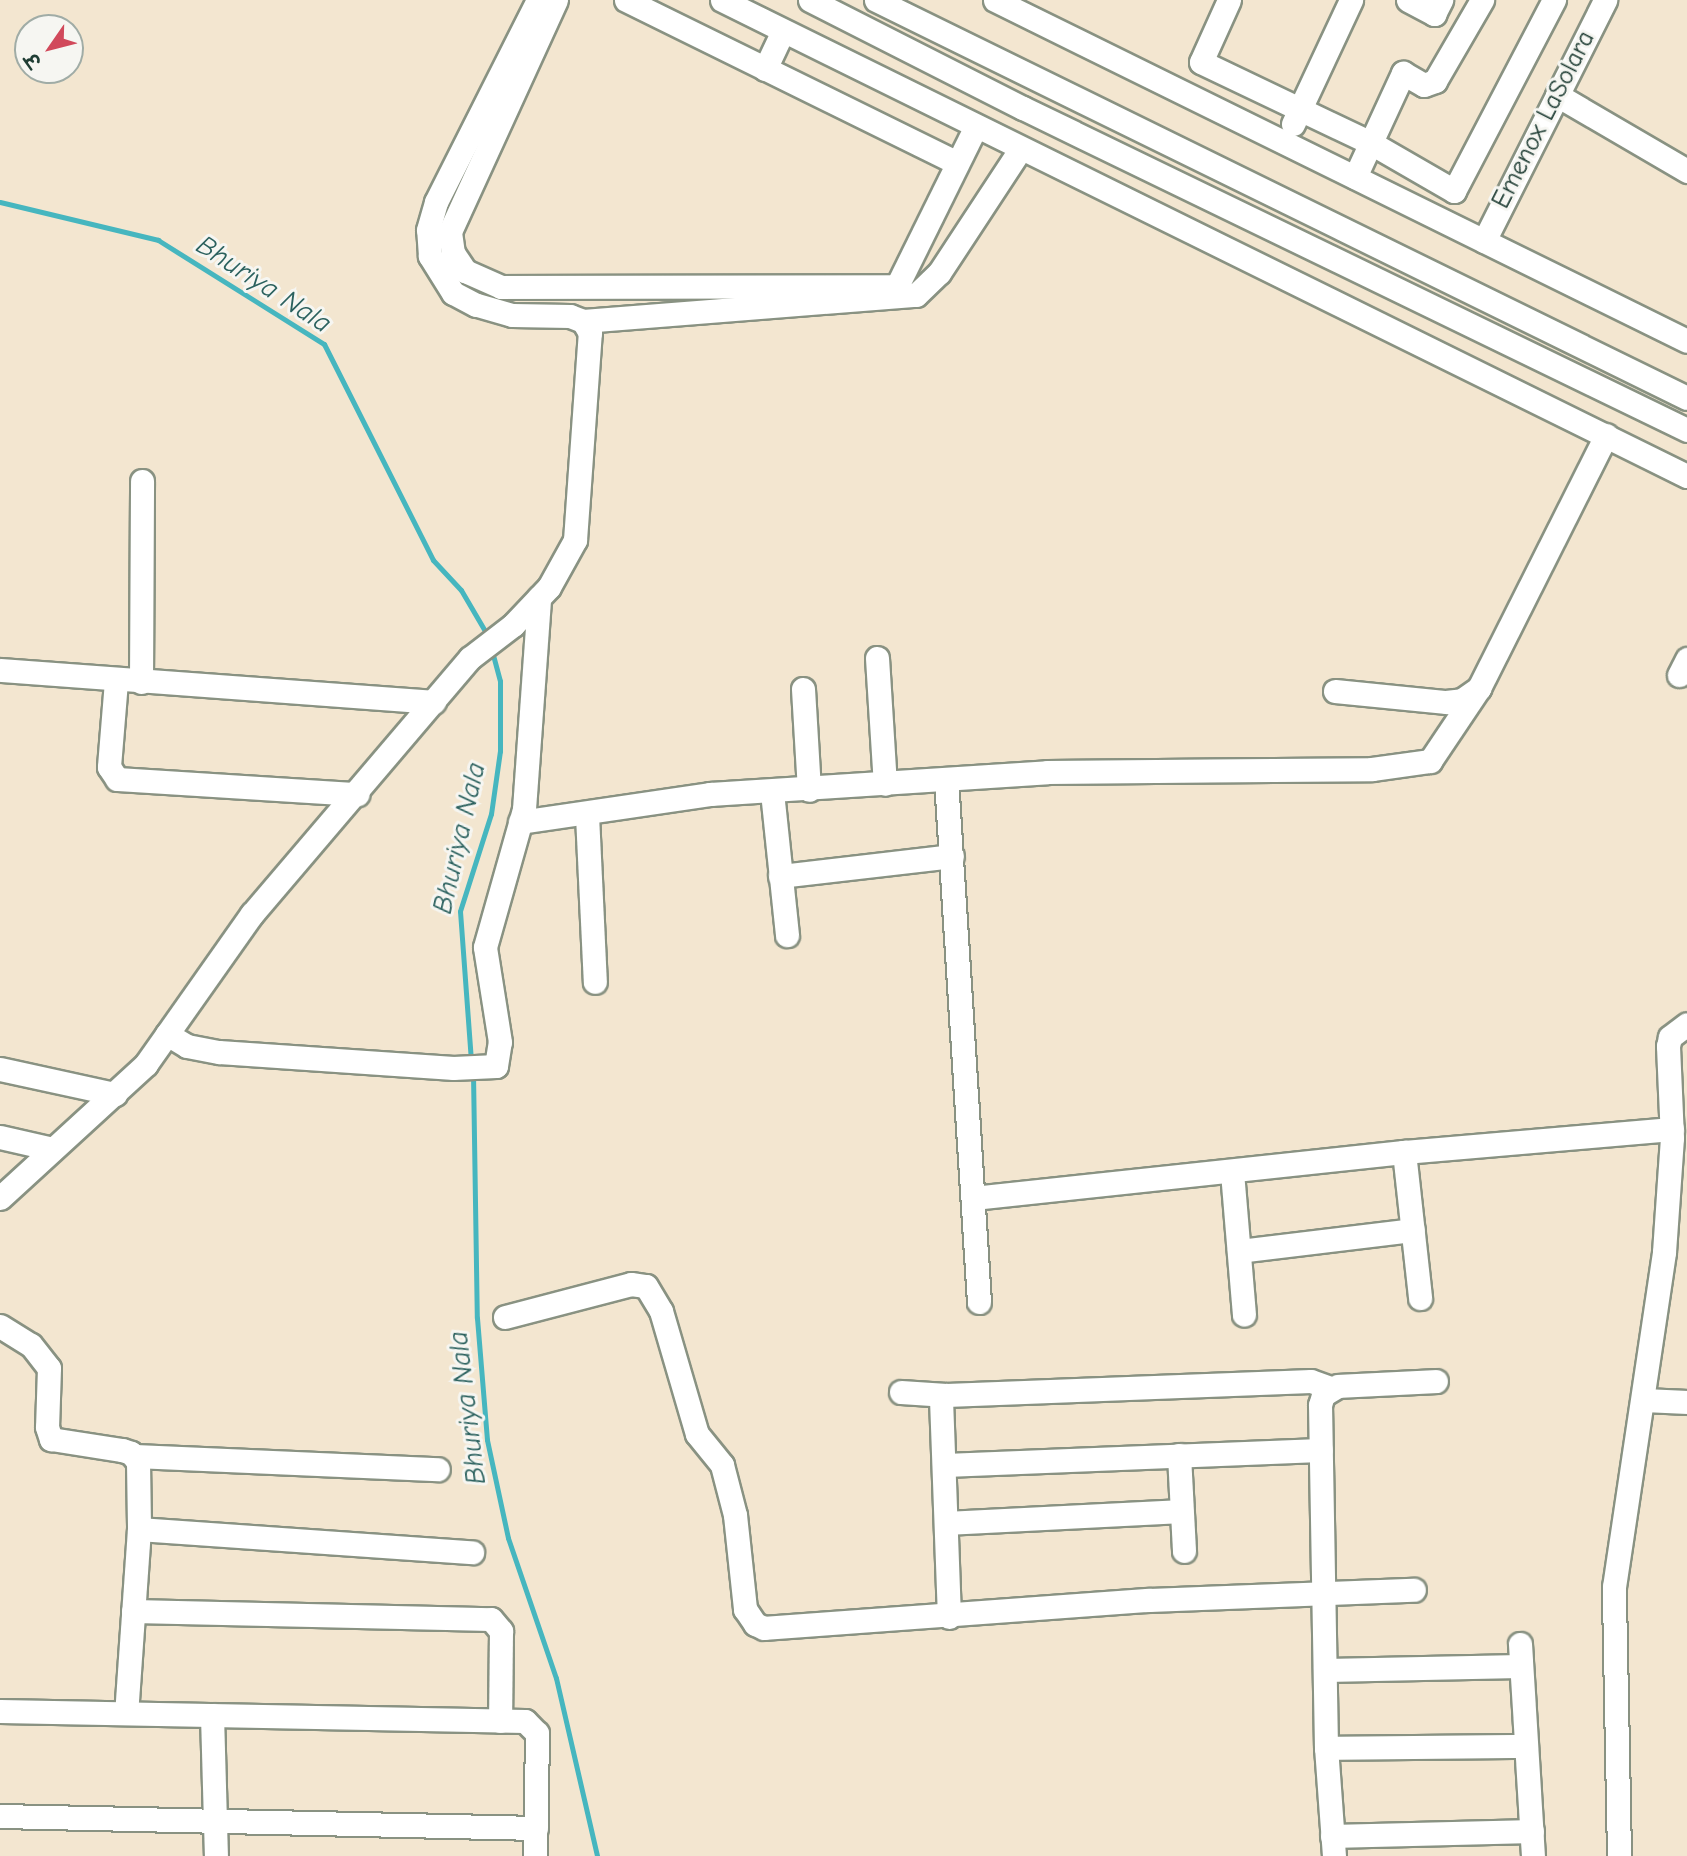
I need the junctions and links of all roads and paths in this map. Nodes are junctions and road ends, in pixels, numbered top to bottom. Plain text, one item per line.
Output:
1 (538, 0) edge
2 (556, 0) edge
3 (626, 0) edge
4 (722, 0) edge
5 (810, 0) edge
6 (876, 0) edge
7 (995, 0) edge
8 (1229, 0) edge
9 (1351, 0) edge
10 (1408, 0) edge
11 (1443, 0) edge
12 (1554, 0) edge
13 (1605, 0) edge
14 (1478, 8) edge
15 (783, 31) junction
16 (765, 69) junction
17 (1557, 95) junction
18 (1299, 113) junction
19 (975, 128) junction
20 (1283, 142) junction
21 (1371, 143) junction
22 (1019, 151) junction
23 (957, 163) junction
24 (1687, 171) edge
25 (1355, 177) junction
26 (1484, 241) junction
27 (583, 321) junction
28 (1687, 341) edge
29 (1687, 398) edge
30 (1687, 430) edge
31 (1606, 435) junction
32 (1687, 476) edge
33 (142, 481) dead end
34 (539, 598) junction
35 (877, 658) dead end
36 (0, 670) edge
37 (116, 681) junction
38 (141, 682) junction
39 (1479, 688) junction
40 (803, 689) dead end
41 (1335, 691) dead end
42 (434, 702) junction
43 (946, 779) junction
44 (885, 784) junction
45 (808, 790) junction
46 (772, 792) junction
47 (358, 794) junction
48 (587, 815) junction
49 (520, 822) junction
50 (952, 856) junction
51 (780, 876) junction
52 (787, 935) dead end
53 (595, 982) dead end
54 (1687, 1024) edge
55 (167, 1034) junction
56 (0, 1069) edge
57 (115, 1094) junction
58 (1672, 1129) junction
59 (0, 1137) edge
60 (53, 1149) junction
61 (1404, 1152) junction
62 (1232, 1172) junction
63 (0, 1198) edge
64 (973, 1198) junction
65 (1413, 1230) junction
66 (1239, 1251) junction
67 (1420, 1298) dead end
68 (979, 1302) dead end
69 (1244, 1314) dead end
70 (505, 1317) dead end
71 (0, 1326) edge
72 (1436, 1381) dead end
73 (1330, 1388) junction
74 (901, 1392) dead end
75 (946, 1395) junction
76 (1644, 1400) junction
77 (1687, 1402) edge
78 (1321, 1450) junction
79 (1179, 1455) junction
80 (135, 1456) junction
81 (944, 1465) junction
82 (438, 1469) dead end
83 (1181, 1511) junction
84 (947, 1522) junction
85 (139, 1529) junction
86 (1184, 1551) dead end
87 (472, 1552) dead end
88 (1414, 1590) dead end
89 (1323, 1593) junction
90 (133, 1611) junction
91 (949, 1617) junction
92 (1325, 1670) junction
93 (0, 1711) edge
94 (126, 1713) junction
95 (212, 1715) junction
96 (500, 1721) junction
97 (1526, 1746) junction
98 (1326, 1748) junction
99 (0, 1816) edge
100 (215, 1824) junction
101 (536, 1828) junction
102 (1532, 1831) junction
103 (1333, 1846) edge
104 (216, 1856) edge
105 (535, 1856) edge
106 (1533, 1856) edge
107 (1619, 1856) edge

1 - 27 street
2 - 23 street
3 - 16 street
4 - 15 street
5 - 30 street
6 - 29 street
7 - 20 street
8 - 18 street
9 - 18 street
10 - 11 street
11 - 14 street
12 - 21 street
13 - 17 street, Emenox LaSolara
14 - 21 street
15 - 16 street
15 - 19 street
16 - 23 street
17 - 24 street
17 - 26 street, Emenox LaSolara
18 - 20 street
18 - 21 street
19 - 22 street
19 - 23 street
20 - 25 street
21 - 25 street
22 - 27 street
22 - 31 street
25 - 26 street
26 - 28 street
27 - 34 street
31 - 32 street
31 - 39 street
33 - 38 street
34 - 42 street
34 - 49 street
35 - 44 street
36 - 37 street
37 - 38 street
37 - 47 street
38 - 42 street
39 - 41 street
39 - 43 street
40 - 45 street
42 - 47 street
43 - 44 street
43 - 50 street
44 - 45 street
45 - 46 street
46 - 48 street
46 - 51 street
47 - 55 street
48 - 49 street
48 - 53 street
49 - 55 street
50 - 51 street
50 - 64 street
51 - 52 street
54 - 58 street
55 - 57 street
56 - 57 street
57 - 60 street
58 - 61 street
58 - 76 street
59 - 60 street
60 - 63 street
61 - 62 street
61 - 65 street
62 - 64 street
62 - 66 street
64 - 68 street
65 - 66 street
65 - 67 street
66 - 69 street
70 - 91 street
71 - 80 street
72 - 73 street
73 - 75 street
73 - 78 street
74 - 75 street
75 - 81 street
76 - 77 street
76 - 107 street
78 - 79 street
78 - 89 street
79 - 81 street
79 - 83 street
80 - 82 street
80 - 85 street
81 - 84 street
83 - 84 street
83 - 86 street
84 - 91 street
85 - 87 street
85 - 90 street
88 - 89 street
89 - 91 street
89 - 92 street
90 - 94 street
90 - 96 street
92 - 97 street
92 - 98 street
93 - 94 street
94 - 95 street
95 - 96 street
95 - 100 street
96 - 101 street
97 - 98 street
97 - 102 street
98 - 103 street
99 - 100 street
100 - 101 street
100 - 104 street
101 - 105 street
102 - 103 street
102 - 106 street

